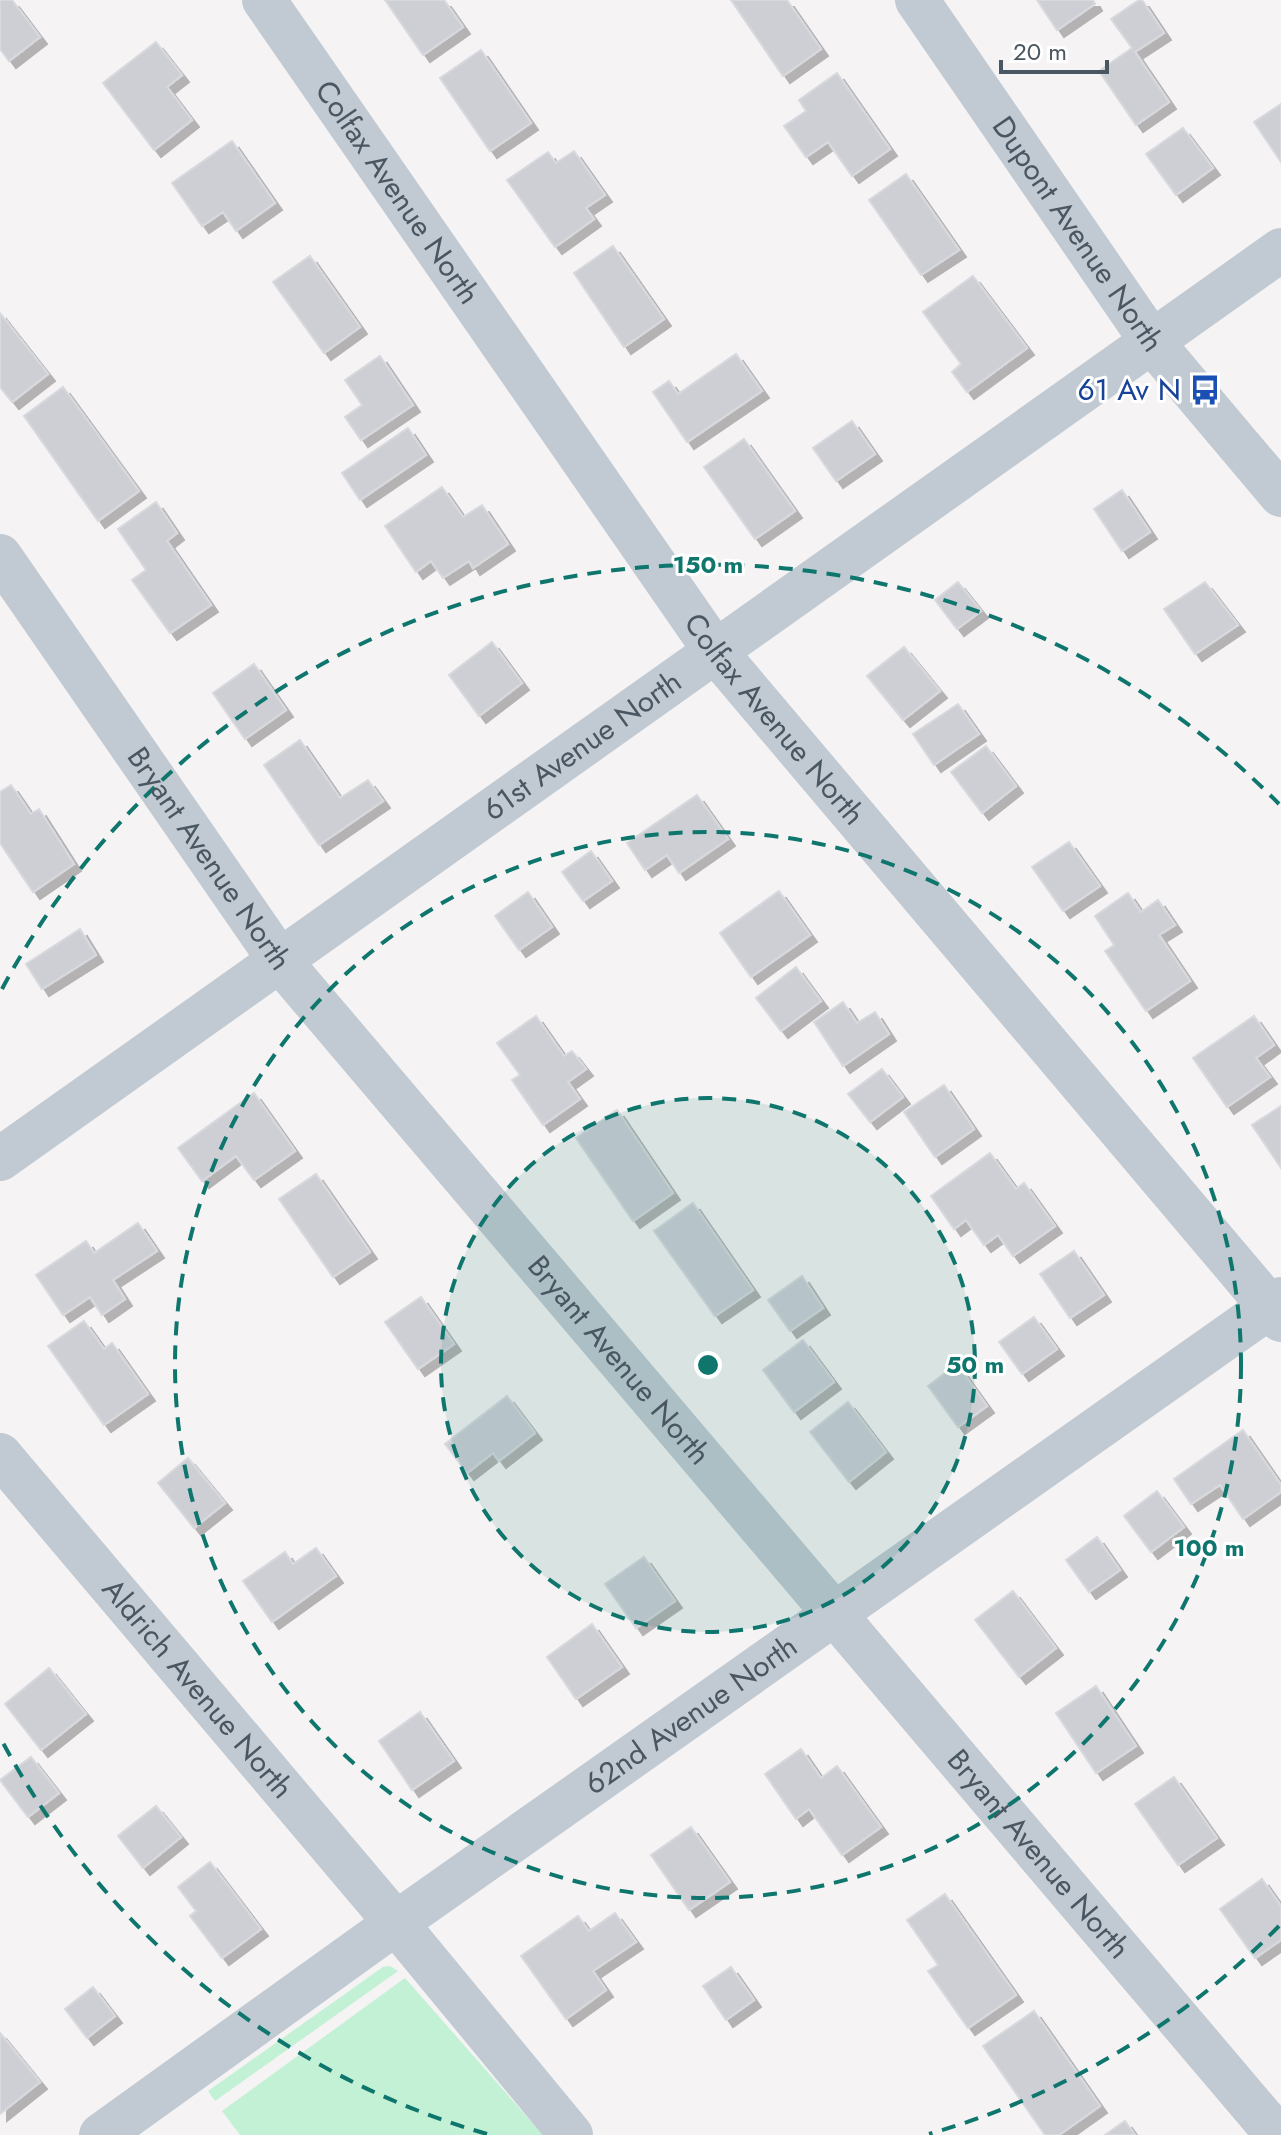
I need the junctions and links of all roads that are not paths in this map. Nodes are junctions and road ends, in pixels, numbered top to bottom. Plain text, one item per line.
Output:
1 (264, 0) edge
2 (917, 0) edge
3 (1281, 250) edge
4 (1152, 342) junction
5 (1281, 495) edge
6 (0, 556) edge
7 (715, 651) junction
8 (280, 961) junction
9 (0, 1159) edge
10 (1277, 1308) edge
11 (0, 1455) edge
12 (833, 1615) junction
13 (396, 1923) junction
14 (101, 2135) edge
15 (571, 2135) edge
16 (1277, 2135) edge

1 - 7 street, Colfax Avenue North
2 - 4 street, Dupont Avenue North
3 - 4 street, 61st Avenue North
4 - 5 street, Dupont Avenue North
4 - 7 street, 61st Avenue North
6 - 8 street, Bryant Avenue North
7 - 8 street, 61st Avenue North
7 - 10 street, Colfax Avenue North
8 - 9 street, 61st Avenue North
8 - 12 street, Bryant Avenue North
10 - 12 street, 62nd Avenue North
11 - 13 street, Aldrich Avenue North
12 - 13 street, 62nd Avenue North
12 - 16 street, Bryant Avenue North
13 - 14 street, 62nd Avenue North
13 - 15 street, Aldrich Avenue North

